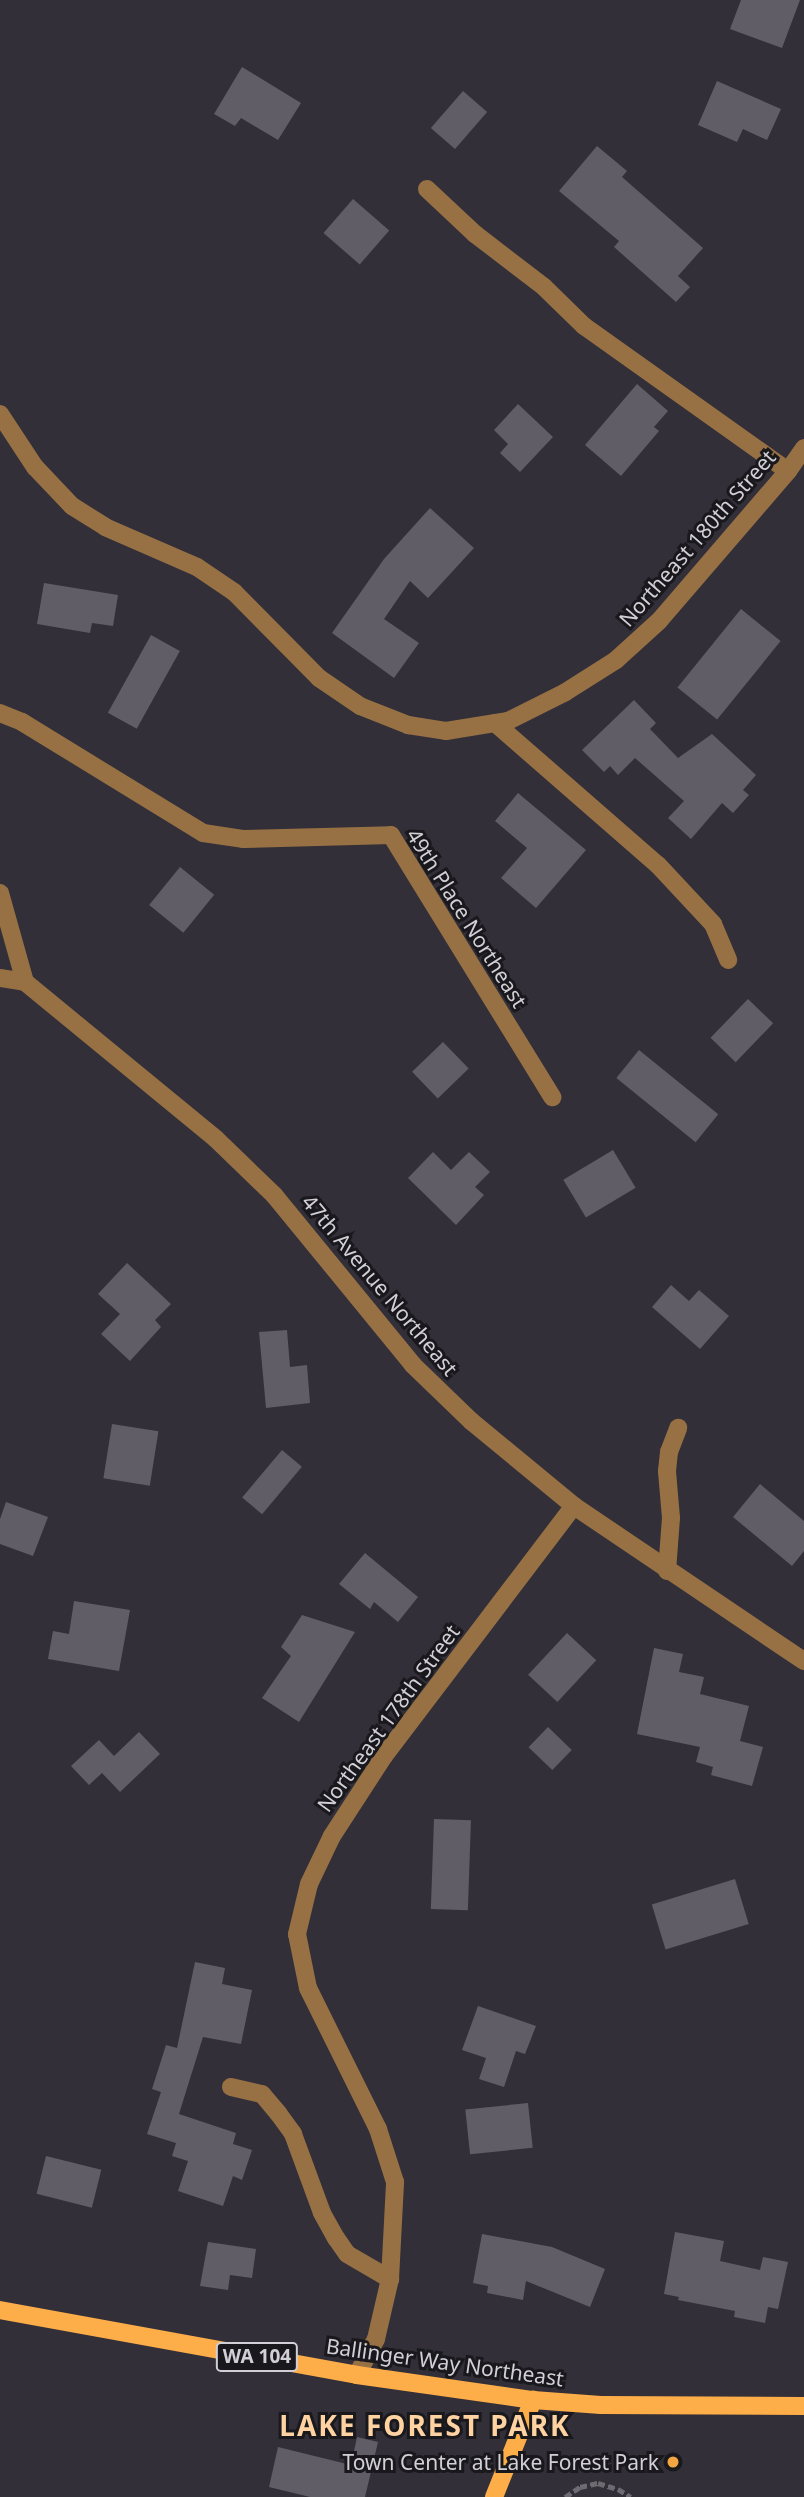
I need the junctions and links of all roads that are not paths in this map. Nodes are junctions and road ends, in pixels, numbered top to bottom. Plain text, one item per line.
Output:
1 (427, 189) dead end
2 (0, 414) edge
3 (804, 448) edge
4 (788, 471) junction
5 (0, 713) edge
6 (495, 723) junction
7 (0, 893) edge
8 (728, 960) dead end
9 (0, 978) edge
10 (25, 982) junction
11 (552, 1097) dead end
12 (678, 1428) dead end
13 (574, 1506) junction
14 (667, 1571) junction
15 (804, 1661) edge
16 (231, 2087) dead end
17 (390, 2279) junction
18 (0, 2310) edge
19 (357, 2375) junction
20 (533, 2400) junction
21 (804, 2406) edge
22 (494, 2497) edge

1 - 4 street
2 - 6 street, Northeast 180th Street
3 - 4 street, Northeast 180th Street
4 - 6 street, Northeast 180th Street
5 - 11 street, 49th Place Northeast
6 - 8 street
7 - 10 street
9 - 10 street
10 - 13 street, 47th Avenue Northeast
12 - 14 street
13 - 14 street, 47th Avenue Northeast
13 - 17 street, Northeast 178th Street
14 - 15 street, 47th Avenue Northeast
16 - 17 street
17 - 19 street, Northeast 178th Street
18 - 19 main road, Ballinger Way Northeast / WA 104
19 - 20 main road, Ballinger Way Northeast / WA 104
20 - 21 main road, Ballinger Way Northeast / WA 104
20 - 22 main road

